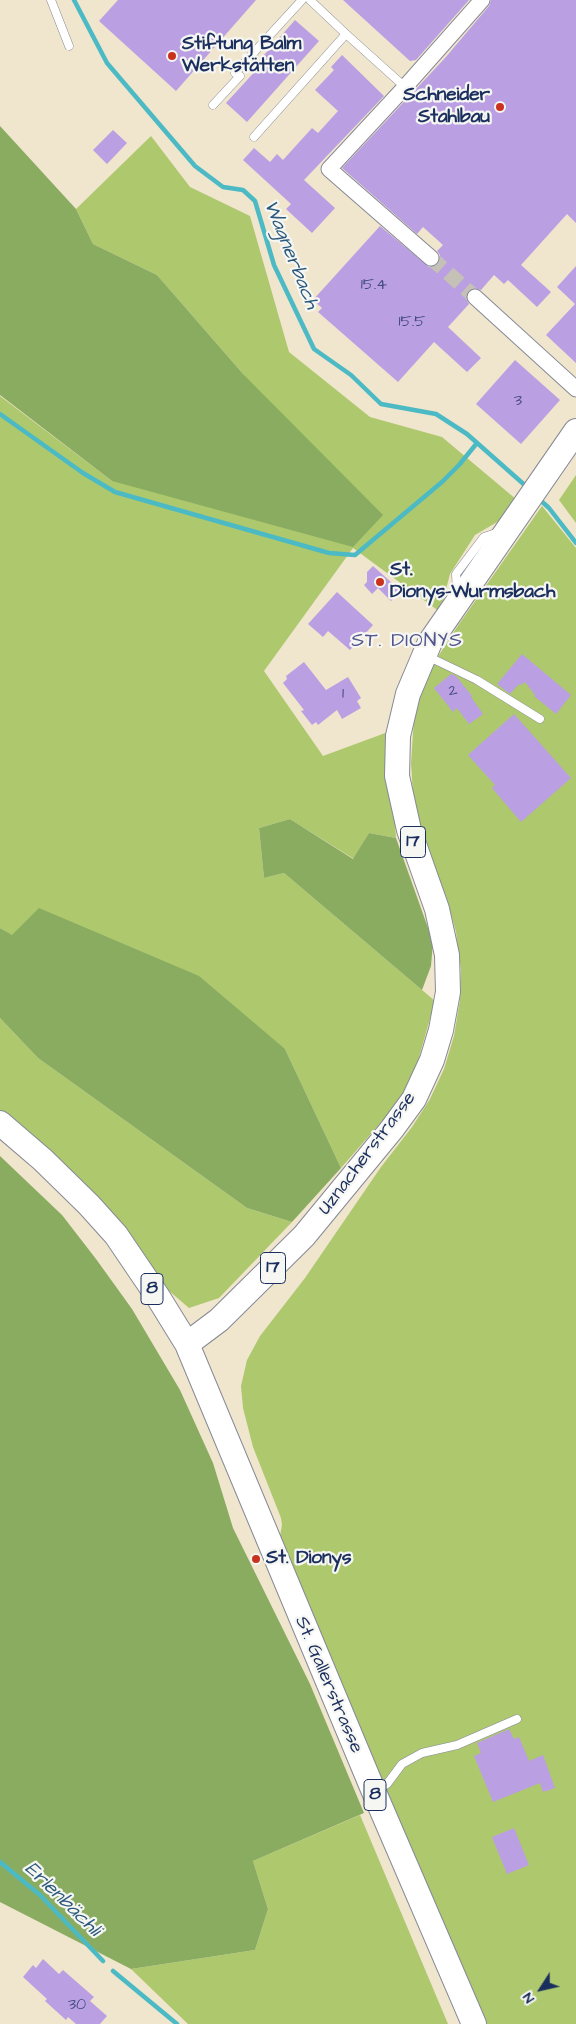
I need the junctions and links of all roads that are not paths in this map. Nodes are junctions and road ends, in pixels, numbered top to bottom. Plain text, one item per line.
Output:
1 (50, 0) edge
2 (302, 0) edge
3 (310, 0) edge
4 (482, 0) edge
5 (346, 34) junction
6 (69, 46) dead end
7 (406, 86) junction
8 (213, 105) dead end
9 (254, 137) dead end
10 (431, 258) tunnel mouth
11 (475, 297) tunnel mouth
12 (576, 389) edge
13 (576, 431) edge
14 (425, 655) junction
15 (540, 719) dead end
16 (0, 1123) edge
17 (187, 1344) junction
18 (517, 1720) dead end
19 (374, 1792) junction
20 (474, 2024) edge

1 - 6 lane
2 - 8 lane
3 - 5 lane
4 - 7 street
5 - 7 lane
5 - 9 lane
7 - 10 street
11 - 12 street
13 - 14 main road, Uznacherstrasse / 17
14 - 15 lane
14 - 17 main road, Uznacherstrasse / 17
16 - 17 main road, 8
17 - 19 main road, St. Gallerstrasse / 8
18 - 19 lane
19 - 20 main road, St. Gallerstrasse / 8

